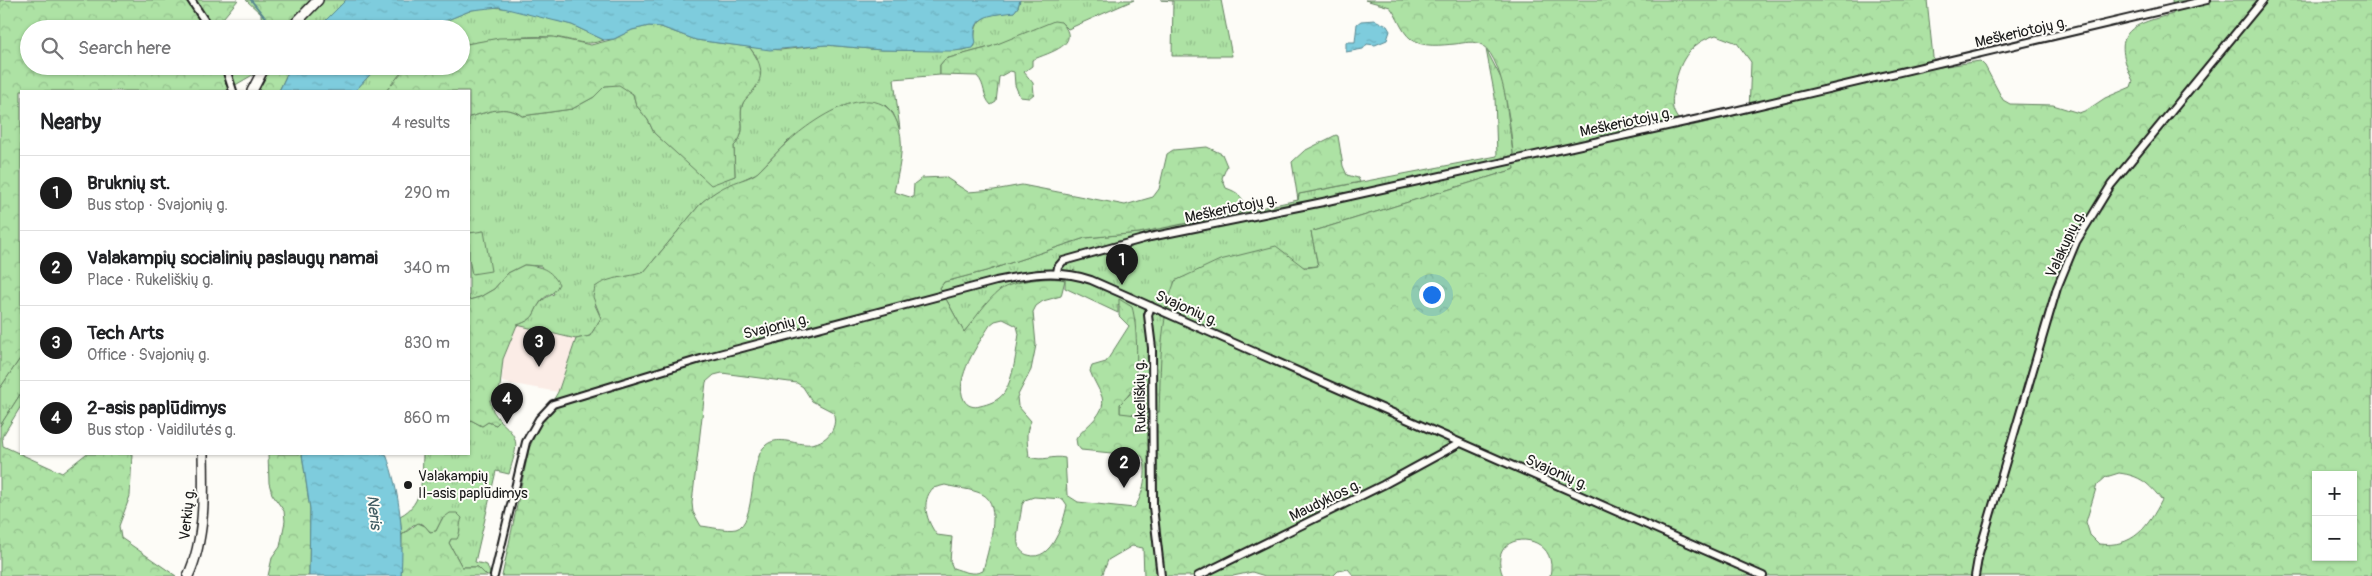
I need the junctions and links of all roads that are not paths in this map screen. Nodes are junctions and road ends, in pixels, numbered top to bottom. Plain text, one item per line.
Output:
1 (191, 0) edge
2 (318, 0) edge
3 (2207, 0) edge
4 (2263, 0) edge
5 (2187, 2) edge
6 (204, 20) edge
7 (299, 20) edge
8 (228, 75) edge
9 (260, 75) edge
10 (233, 90) edge
11 (253, 90) edge
12 (1057, 273) junction
13 (1151, 306) junction
14 (1460, 443) junction
15 (204, 455) edge
16 (188, 576) edge
17 (494, 576) edge
18 (1161, 576) edge
19 (1198, 576) edge
20 (1764, 576) edge
21 (1976, 576) edge

1 - 6 street
2 - 7 main road
3 - 5 street, Meškeriotojų g.
4 - 21 street, Valakupių g.
5 - 12 street, Meškeriotojų g.
8 - 10 street
9 - 11 main road
12 - 13 street, Svajonių g.
12 - 17 street, Svajonių g.
13 - 14 street, Svajonių g.
13 - 18 street, Rukeliškių g.
14 - 19 street, Maudyklos g.
14 - 20 street, Svajonių g.
15 - 16 main road, Verkių g.

